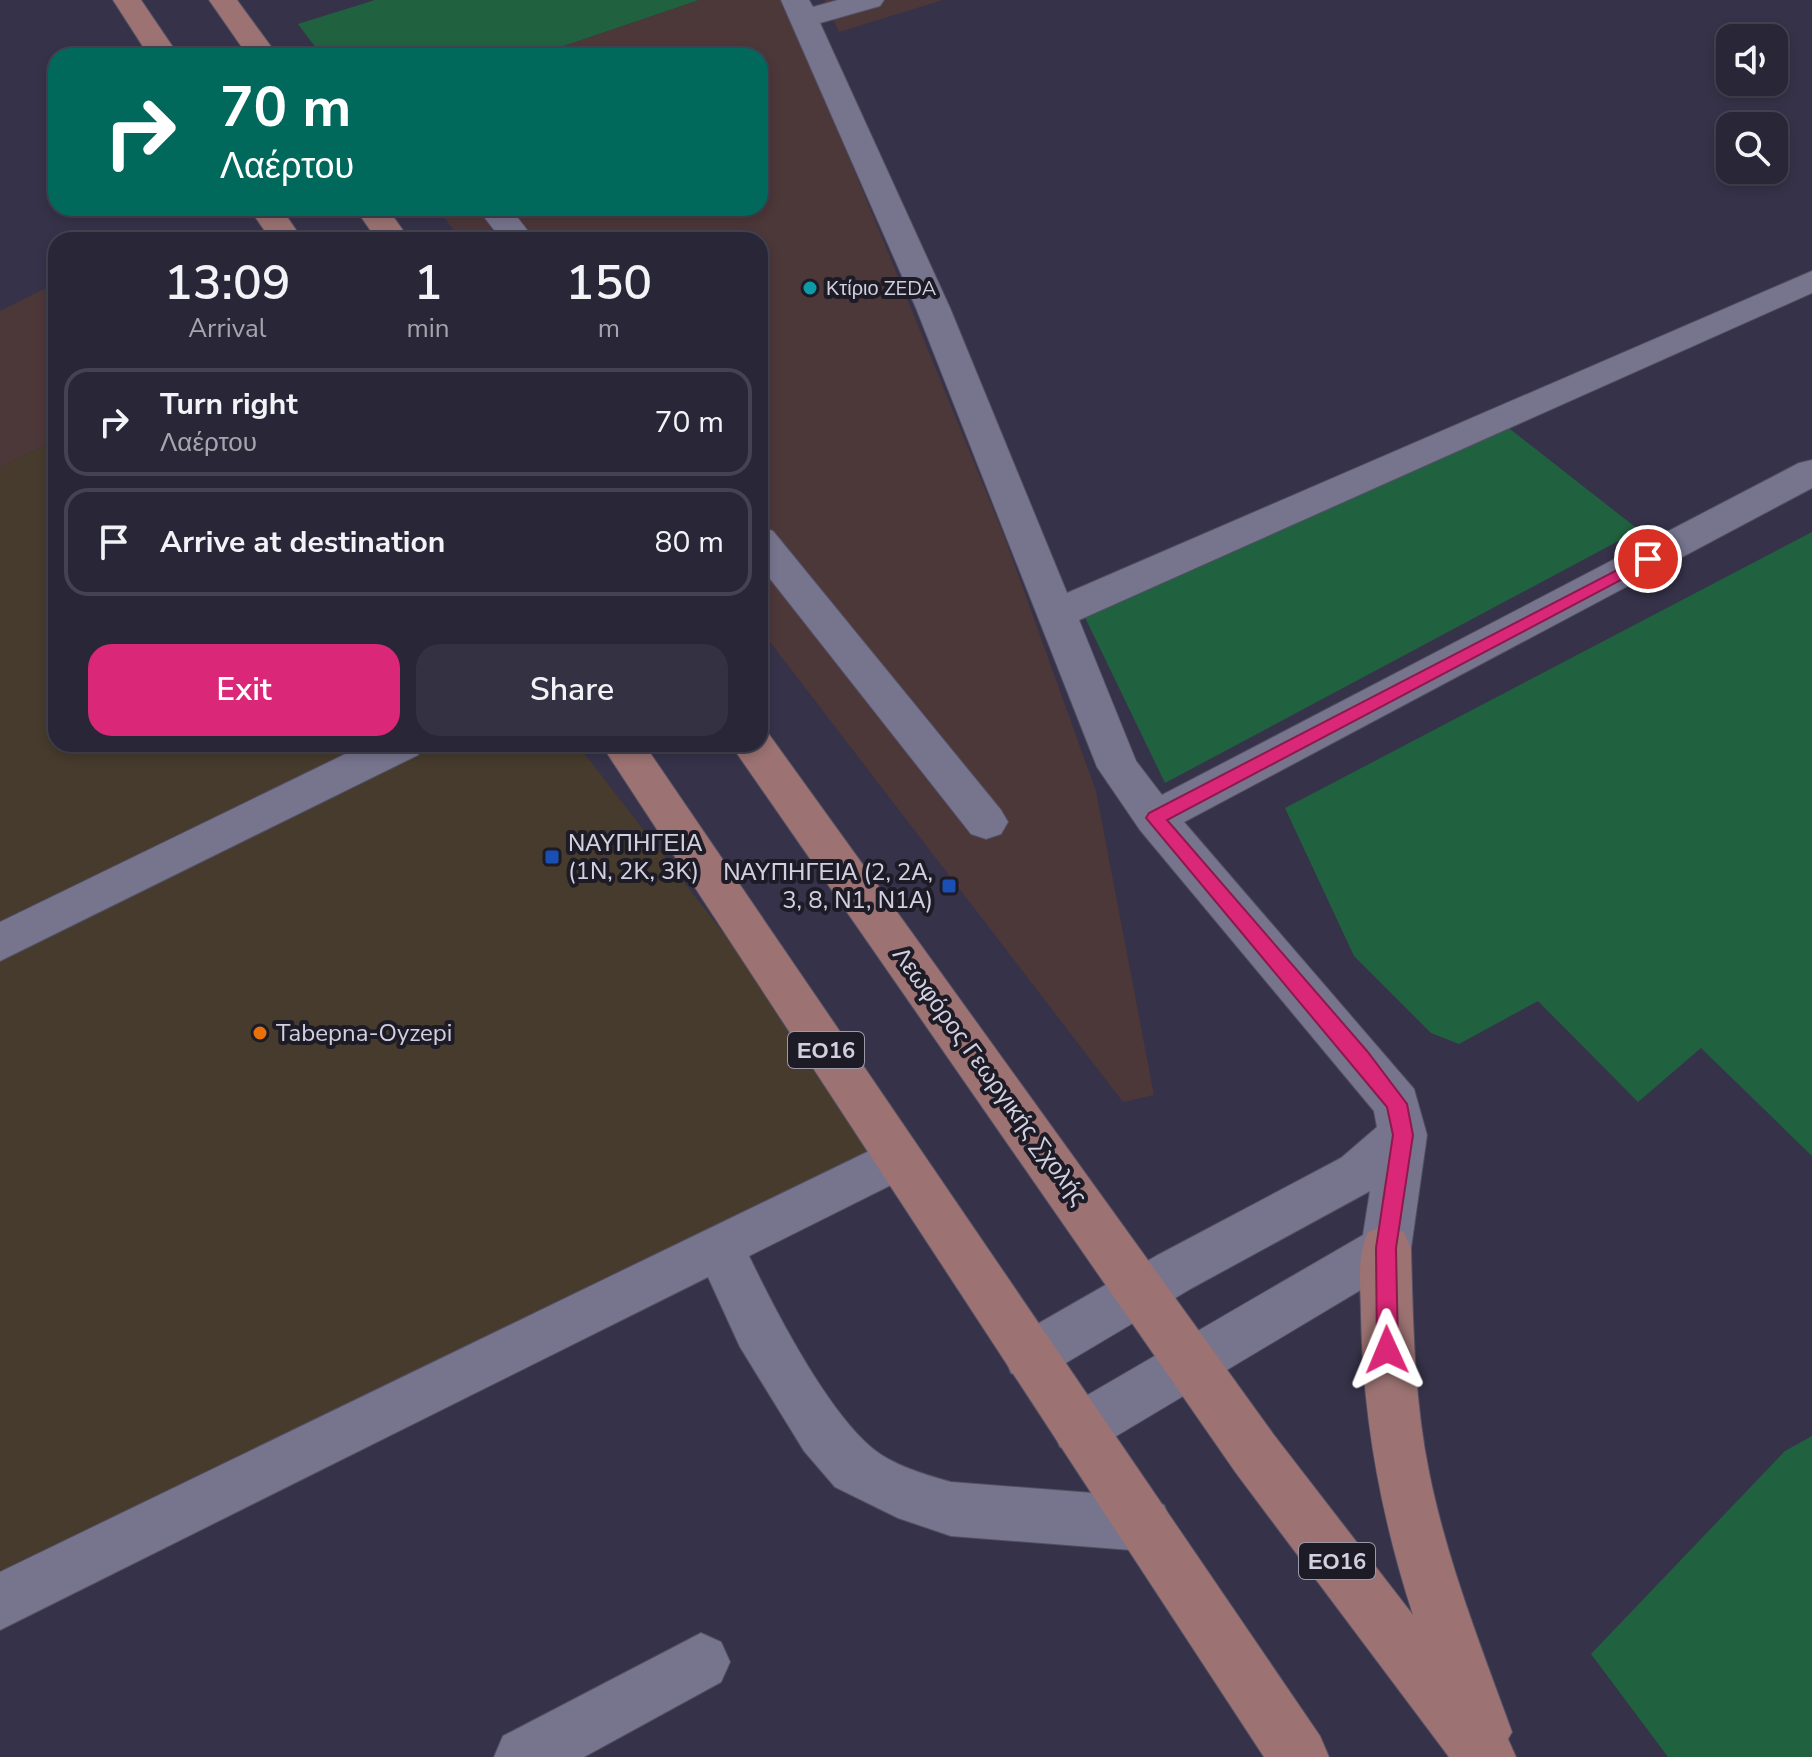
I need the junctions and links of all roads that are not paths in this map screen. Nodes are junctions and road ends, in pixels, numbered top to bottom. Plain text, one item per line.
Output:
1 (127, 0) edge
2 (223, 0) edge
3 (870, 0) edge
4 (799, 9) edge
5 (159, 48) edge
6 (257, 48) edge
7 (500, 216) edge
8 (512, 232) edge
9 (1812, 281) edge
10 (1812, 472) edge
11 (768, 550) edge
12 (1054, 615) junction
13 (387, 752) edge
14 (627, 752) edge
15 (759, 752) edge
16 (1155, 818) junction
17 (986, 822) dead end
18 (0, 943) edge
19 (1403, 1135) junction
20 (898, 1158) junction
21 (719, 1246) junction
22 (1386, 1248) junction
23 (1143, 1291) junction
24 (1030, 1356) junction
25 (1193, 1362) junction
26 (1079, 1429) junction
27 (1144, 1524) junction
28 (0, 1602) edge
29 (701, 1662) dead end
30 (524, 1757) edge
31 (1299, 1757) edge
32 (1488, 1757) edge

1 - 5 main road
2 - 6 main road
3 - 4 street
4 - 12 street
7 - 8 street
9 - 12 street
10 - 16 street
11 - 17 street
12 - 16 street
13 - 18 street
14 - 20 main road, ΕΟ16
15 - 23 main road, Λεωφόρος Γεωργικής Σχολής / ΕΟ16
16 - 19 street
19 - 22 street
19 - 23 street
20 - 21 street
20 - 24 main road, ΕΟ16
21 - 27 street
21 - 28 street
22 - 25 street
22 - 32 main road
23 - 24 street
23 - 25 main road, ΕΟ16
24 - 26 main road, ΕΟ16
25 - 26 street
25 - 32 main road, ΕΟ16
26 - 27 main road, ΕΟ16
27 - 31 main road, ΕΟ16
29 - 30 street

